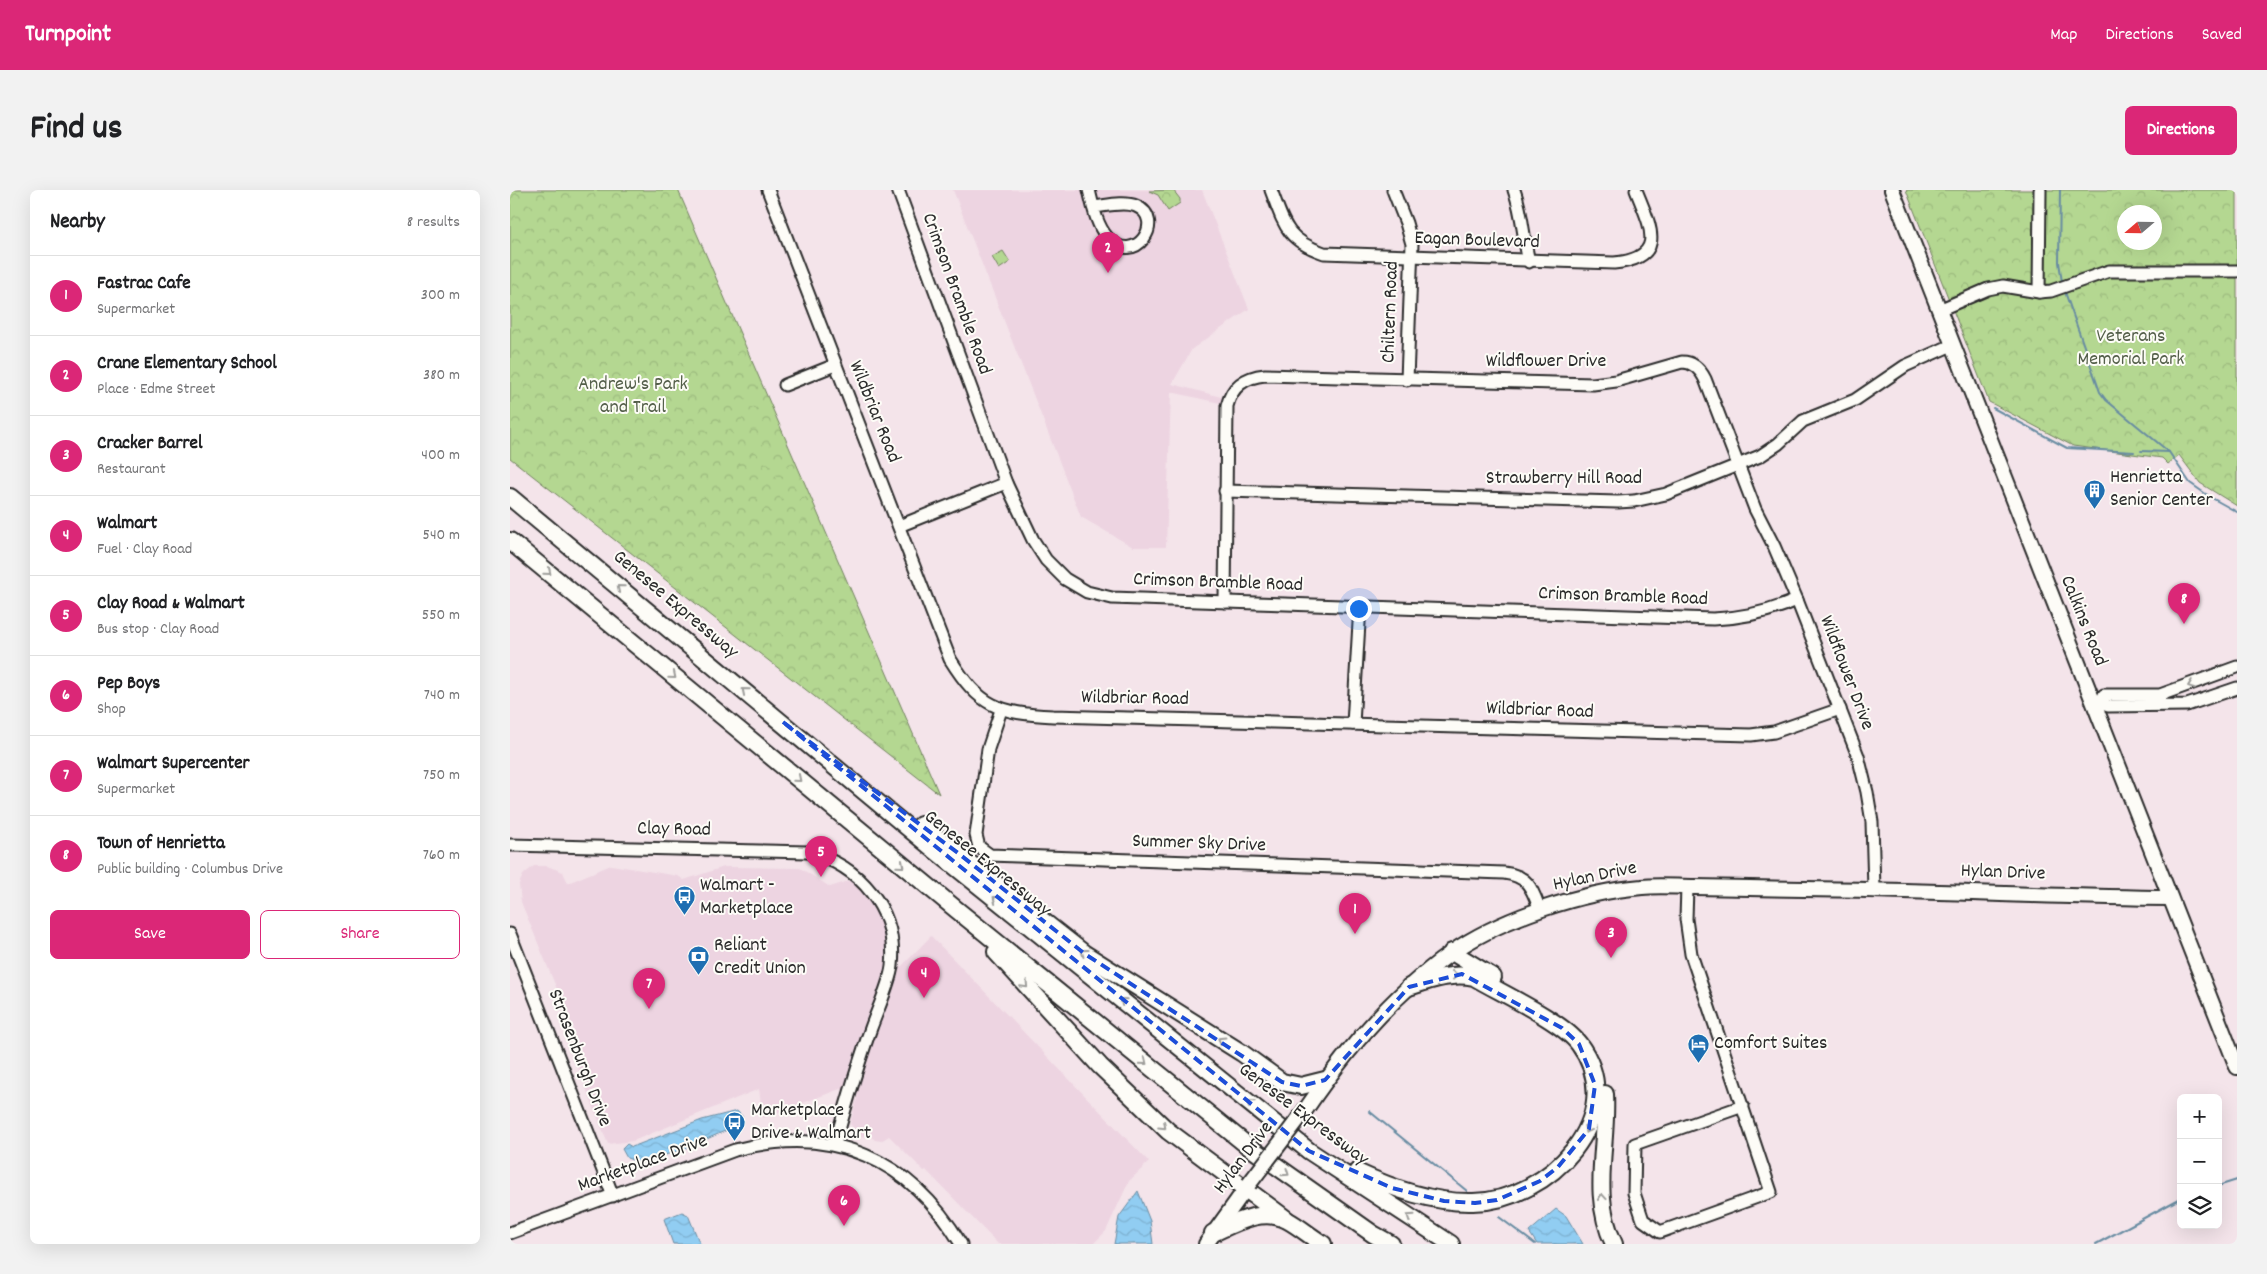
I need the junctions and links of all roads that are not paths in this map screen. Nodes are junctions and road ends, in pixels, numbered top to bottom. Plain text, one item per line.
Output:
1 (768, 190) edge
2 (898, 190) edge
3 (1089, 190) edge
4 (1271, 190) edge
5 (1393, 190) edge
6 (1514, 190) edge
7 (1636, 190) edge
8 (1892, 190) edge
9 (2040, 190) edge
10 (1093, 207) junction
11 (1412, 257) junction
12 (1529, 262) junction
13 (2237, 271) edge
14 (2039, 292) junction
15 (1939, 310) junction
16 (1952, 345) junction
17 (835, 365) junction
18 (1407, 380) junction
19 (785, 385) dead end
20 (1738, 466) junction
21 (1006, 483) junction
22 (1225, 491) junction
23 (510, 497) edge
24 (899, 526) junction
25 (510, 541) edge
26 (1797, 600) junction
27 (1225, 602) junction
28 (1360, 606) junction
29 (2237, 667) edge
30 (2237, 688) edge
31 (2098, 702) junction
32 (1840, 709) junction
33 (1001, 710) junction
34 (783, 722) junction
35 (1353, 724) junction
36 (510, 845) edge
37 (1687, 887) junction
38 (1874, 889) junction
39 (2170, 898) junction
40 (957, 910) junction
41 (1540, 910) junction
42 (510, 934) edge
43 (1452, 952) junction
44 (1409, 987) junction
45 (2237, 1067) edge
46 (1325, 1080) junction
47 (1743, 1106) junction
48 (835, 1144) junction
49 (1309, 1151) junction
50 (1247, 1187) junction
51 (613, 1196) junction
52 (1286, 1219) junction
53 (510, 1233) edge
54 (1209, 1239) edge
55 (962, 1244) edge
56 (1323, 1244) edge
57 (1391, 1244) edge
58 (1451, 1244) edge
59 (1614, 1244) edge

1 - 17 street, Wildbriar Road
2 - 21 street, Crimson Bramble Road
3 - 10 street
4 - 11 street, Eagan Boulevard
5 - 11 street, Chiltern Road
6 - 12 street
7 - 12 street, Eagan Boulevard
8 - 15 main road, Calkins Road
9 - 14 street
10 - 10 street
11 - 12 street, Eagan Boulevard
11 - 18 street, Chiltern Road
13 - 14 street
14 - 15 street
15 - 16 main road, Calkins Road
16 - 20 street, Strawberry Hill Road
16 - 31 main road, Calkins Road
17 - 19 street
17 - 24 street, Wildbriar Road
18 - 20 street, Wildflower Drive
18 - 22 street, Wildflower Drive
20 - 22 street, Strawberry Hill Road
20 - 26 street, Wildflower Drive
21 - 24 street
21 - 27 street, Crimson Bramble Road
22 - 27 street, Wildflower Drive
34 -> 23 highway, Genesee Expressway
24 - 33 street, Wildbriar Road
25 -> 40 highway
26 - 28 street, Crimson Bramble Road
26 - 32 street, Wildflower Drive
27 - 28 street, Crimson Bramble Road
28 - 35 street
29 -> 31 street
30 - 31 street
31 - 39 main road, Calkins Road
32 - 35 street, Wildbriar Road
32 - 38 street, Wildflower Drive
33 - 35 street, Wildbriar Road
33 - 41 street, Summer Sky Drive
46 -> 34 highway
49 -> 34 highway, Genesee Expressway
36 - 48 street, Clay Road
37 - 38 main road, Hylan Drive
37 - 41 main road, Hylan Drive
37 - 47 street
38 - 39 main road, Hylan Drive
39 - 45 main road, Calkins Road
40 -> 50 highway
40 -> 57 highway
41 - 43 main road, Hylan Drive
42 - 51 street, Strasenburgh Drive
43 - 44 main road, Hylan Drive
59 -> 43 highway
44 - 46 main road, Hylan Drive
44 -> 49 highway
46 - 50 main road, Hylan Drive, bridge
47 - 47 street
48 - 51 street, Marketplace Drive
48 - 55 street, Marketplace Drive
58 -> 49 highway, Genesee Expressway
50 - 52 highway
50 - 54 main road, Hylan Drive
51 - 53 street, Marketplace Drive
52 - 54 highway
52 - 56 highway

